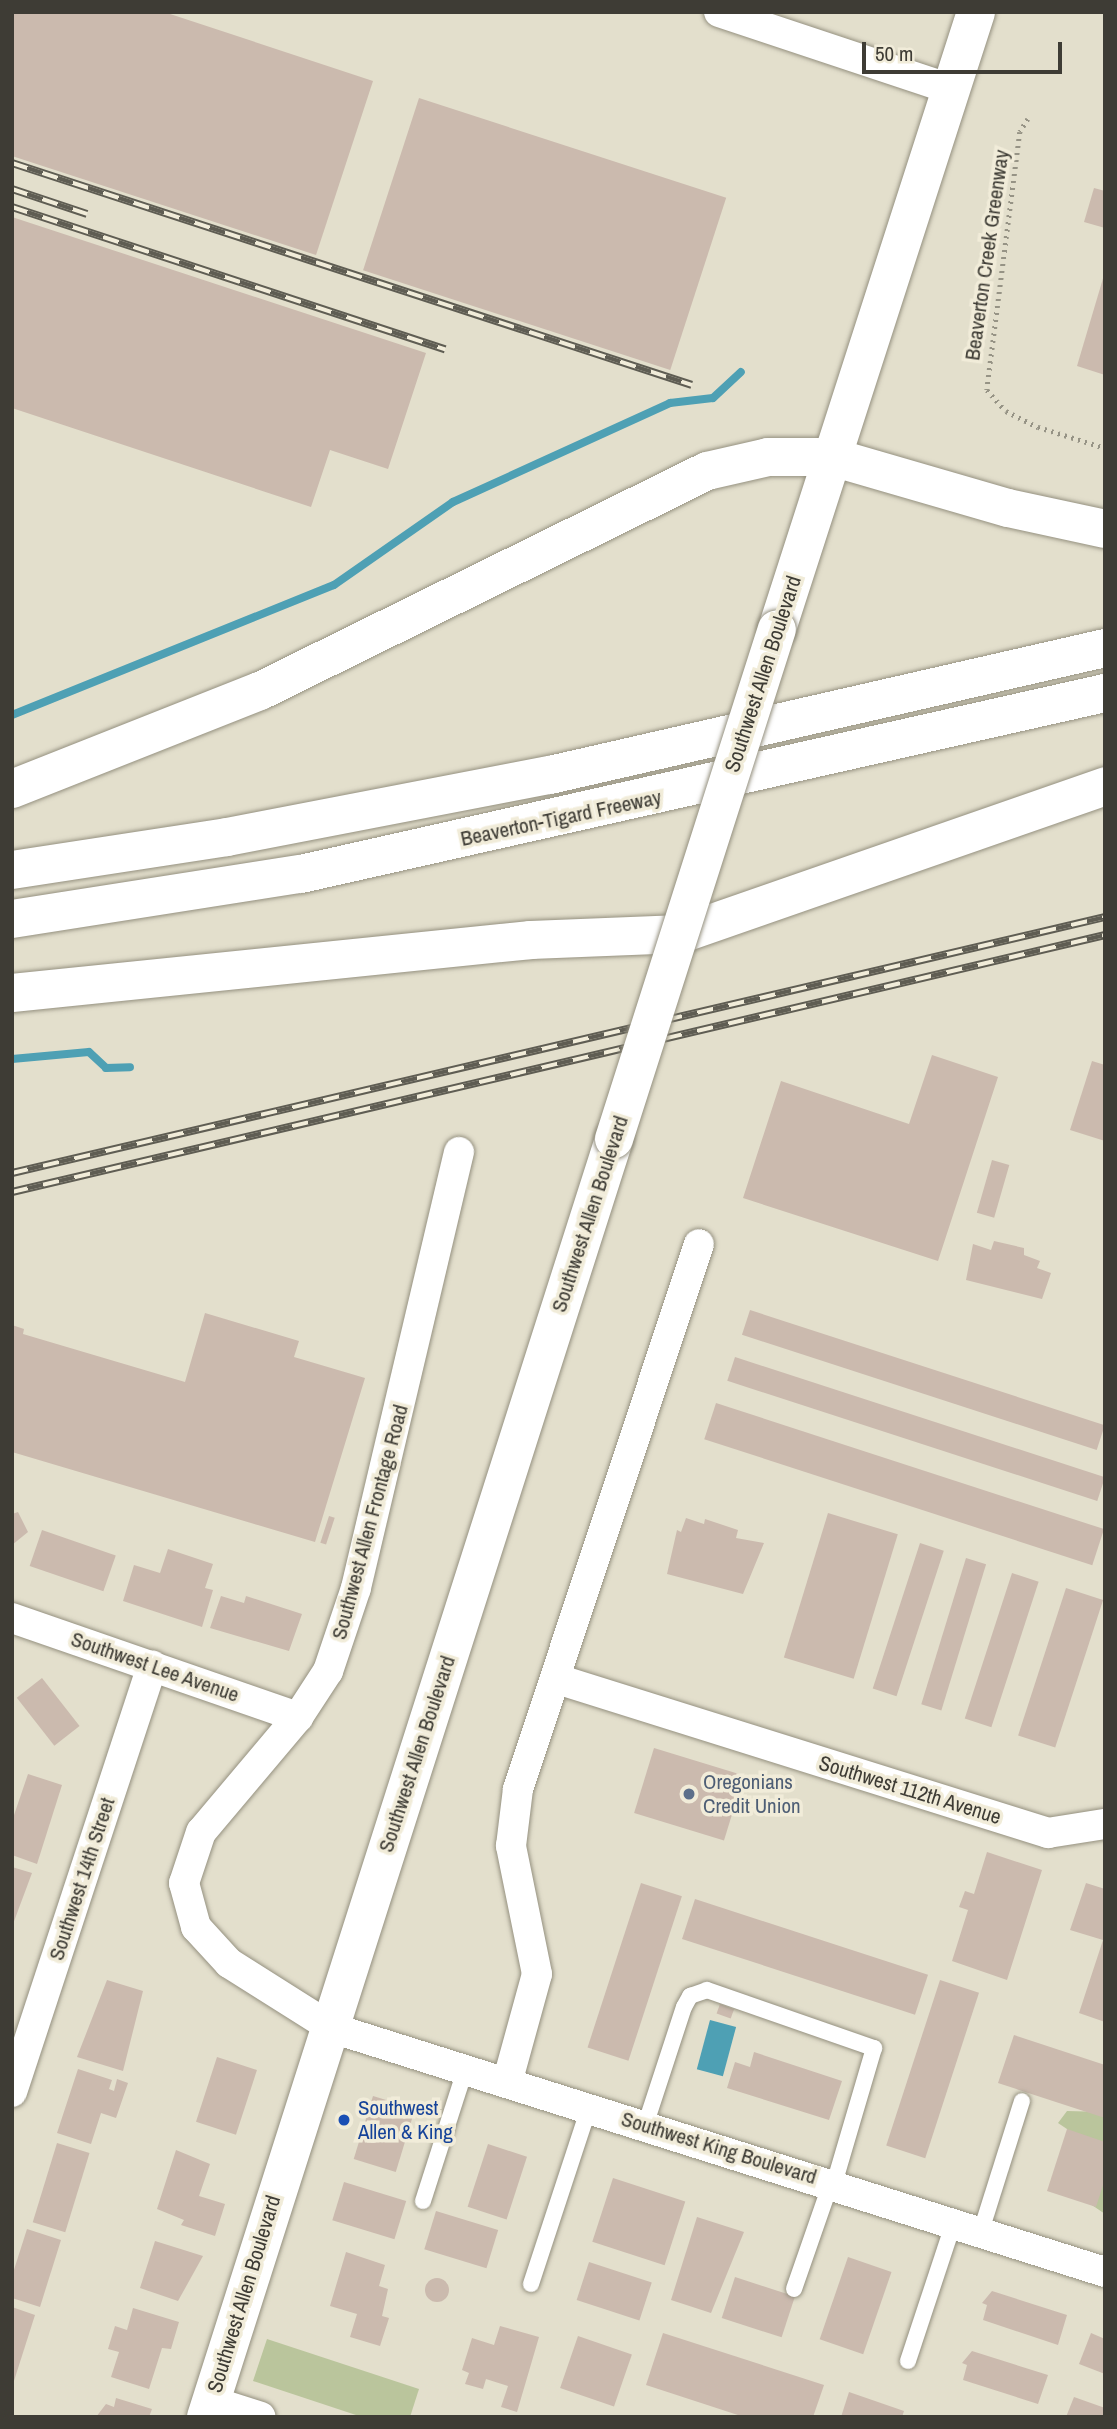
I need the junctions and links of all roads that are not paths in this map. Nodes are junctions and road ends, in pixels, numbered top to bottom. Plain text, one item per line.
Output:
1 (719, 12) edge
2 (976, 12) edge
3 (951, 89) junction
4 (832, 457) junction
5 (1105, 529) edge
6 (1105, 648) edge
7 (1105, 694) edge
8 (1105, 786) edge
9 (12, 789) edge
10 (12, 870) edge
11 (12, 919) edge
12 (681, 934) junction
13 (12, 993) edge
14 (458, 1152) dead end
15 (699, 1244) dead end
16 (12, 1618) edge
17 (152, 1665) junction
18 (557, 1679) junction
19 (298, 1717) junction
20 (1105, 1824) edge
21 (332, 2028) junction
22 (464, 2070) junction
23 (507, 2083) junction
24 (12, 2092) edge
25 (1023, 2101) dead end
26 (589, 2108) junction
27 (645, 2126) junction
28 (833, 2184) junction
29 (423, 2201) dead end
30 (967, 2227) junction
31 (1105, 2272) edge
32 (531, 2284) dead end
33 (794, 2289) dead end
34 (908, 2361) dead end
35 (209, 2409) edge
36 (261, 2417) edge

1 - 3 street
2 - 3 main road, Southwest Allen Boulevard
3 - 4 main road, Southwest Allen Boulevard
4 - 5 main road
4 - 9 main road
4 - 12 main road, Southwest Allen Boulevard, bridge
6 - 10 main road
7 - 11 main road, Beaverton-Tigard Freeway
8 - 12 main road
12 - 13 main road
12 - 21 main road, Southwest Allen Boulevard, bridge
14 - 19 street, Southwest Allen Frontage Road
15 - 18 street
16 - 17 street, Southwest Lee Avenue
17 - 19 street, Southwest Lee Avenue
17 - 24 street, Southwest 14th Street
18 - 20 street, Southwest 112th Avenue
18 - 23 street
19 - 21 street, Southwest Allen Frontage Road
21 - 22 street, Southwest King Boulevard
21 - 35 main road, Southwest Allen Boulevard
22 - 23 street, Southwest King Boulevard
22 - 29 lane
23 - 26 street, Southwest King Boulevard
25 - 30 lane
26 - 27 street, Southwest King Boulevard
26 - 32 lane
27 - 28 street, Southwest King Boulevard
27 - 28 lane
28 - 30 street, Southwest King Boulevard
28 - 33 lane
30 - 31 street, Southwest King Boulevard
30 - 34 lane
35 - 36 street

